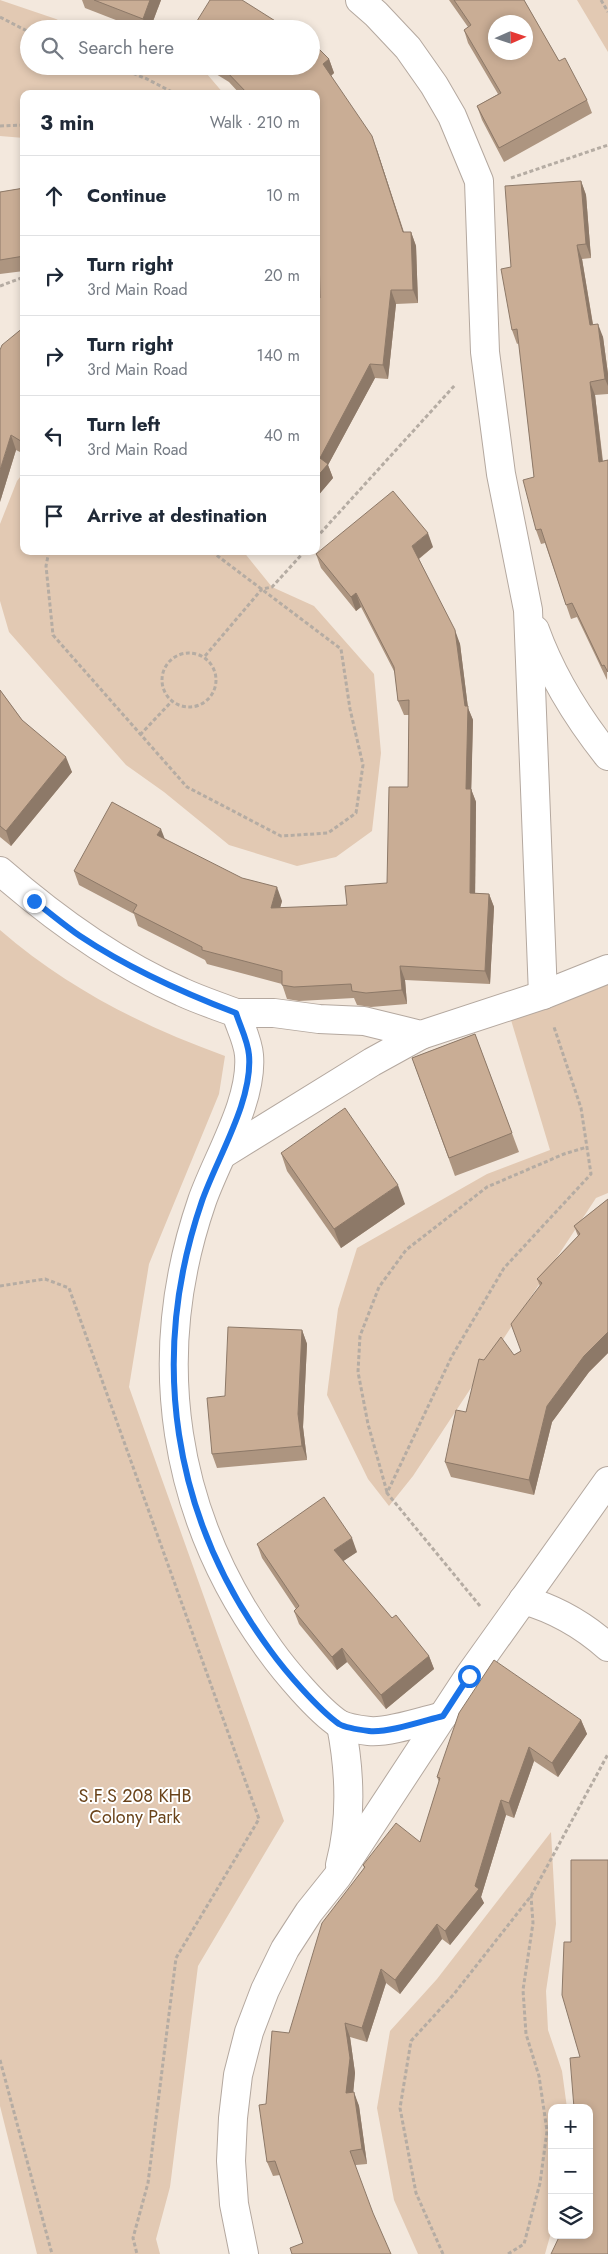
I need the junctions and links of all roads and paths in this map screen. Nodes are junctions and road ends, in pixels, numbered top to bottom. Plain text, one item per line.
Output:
1 (360, 0) edge
2 (601, 0) edge
3 (608, 12) edge
4 (0, 17) edge
5 (20, 27) edge
6 (137, 75) edge
7 (168, 90) edge
8 (20, 125) edge
9 (0, 126) edge
10 (608, 145) edge
11 (479, 181) junction
12 (20, 278) edge
13 (0, 286) edge
14 (485, 352) junction
15 (320, 534) edge
16 (48, 555) edge
17 (217, 555) edge
18 (301, 555) edge
19 (262, 589) junction
20 (528, 610) junction
21 (204, 656) junction
22 (172, 701) junction
23 (140, 735) junction
24 (608, 756) edge
25 (0, 870) edge
26 (608, 969) edge
27 (543, 995) junction
28 (236, 1013) junction
29 (422, 1035) junction
30 (587, 1147) junction
31 (223, 1154) junction
32 (0, 1286) edge
33 (608, 1481) edge
34 (387, 1493) junction
35 (523, 1600) junction
36 (501, 1631) junction
37 (608, 1647) edge
38 (443, 1716) junction
39 (341, 1725) junction
40 (608, 1754) edge
41 (337, 1877) junction
42 (531, 1896) junction
43 (0, 2060) edge
44 (52, 2254) edge
45 (137, 2254) edge
46 (244, 2254) edge
47 (443, 2254) edge
48 (508, 2254) edge

1 - 11 street
2 - 3 path
4 - 5 path
6 - 7 path
8 - 9 path
10 - 11 path
11 - 14 street
12 - 13 path
14 - 15 path
14 - 20 street
16 - 23 path
17 - 19 path
18 - 19 path
19 - 21 path
19 - 23 path
20 - 24 street
20 - 27 street
21 - 22 path
21 - 22 path
22 - 23 path
25 - 28 street
26 - 27 street
27 - 29 street
27 - 30 path
28 - 29 street
28 - 31 street
29 - 31 street
30 - 34 path
30 - 34 path
31 - 39 street
32 - 45 path
33 - 35 street
34 - 36 path
35 - 36 street
35 - 37 street
36 - 38 street
38 - 39 street
38 - 41 street
39 - 41 street
40 - 42 path
41 - 46 street
42 - 47 path
42 - 48 path
43 - 44 path

